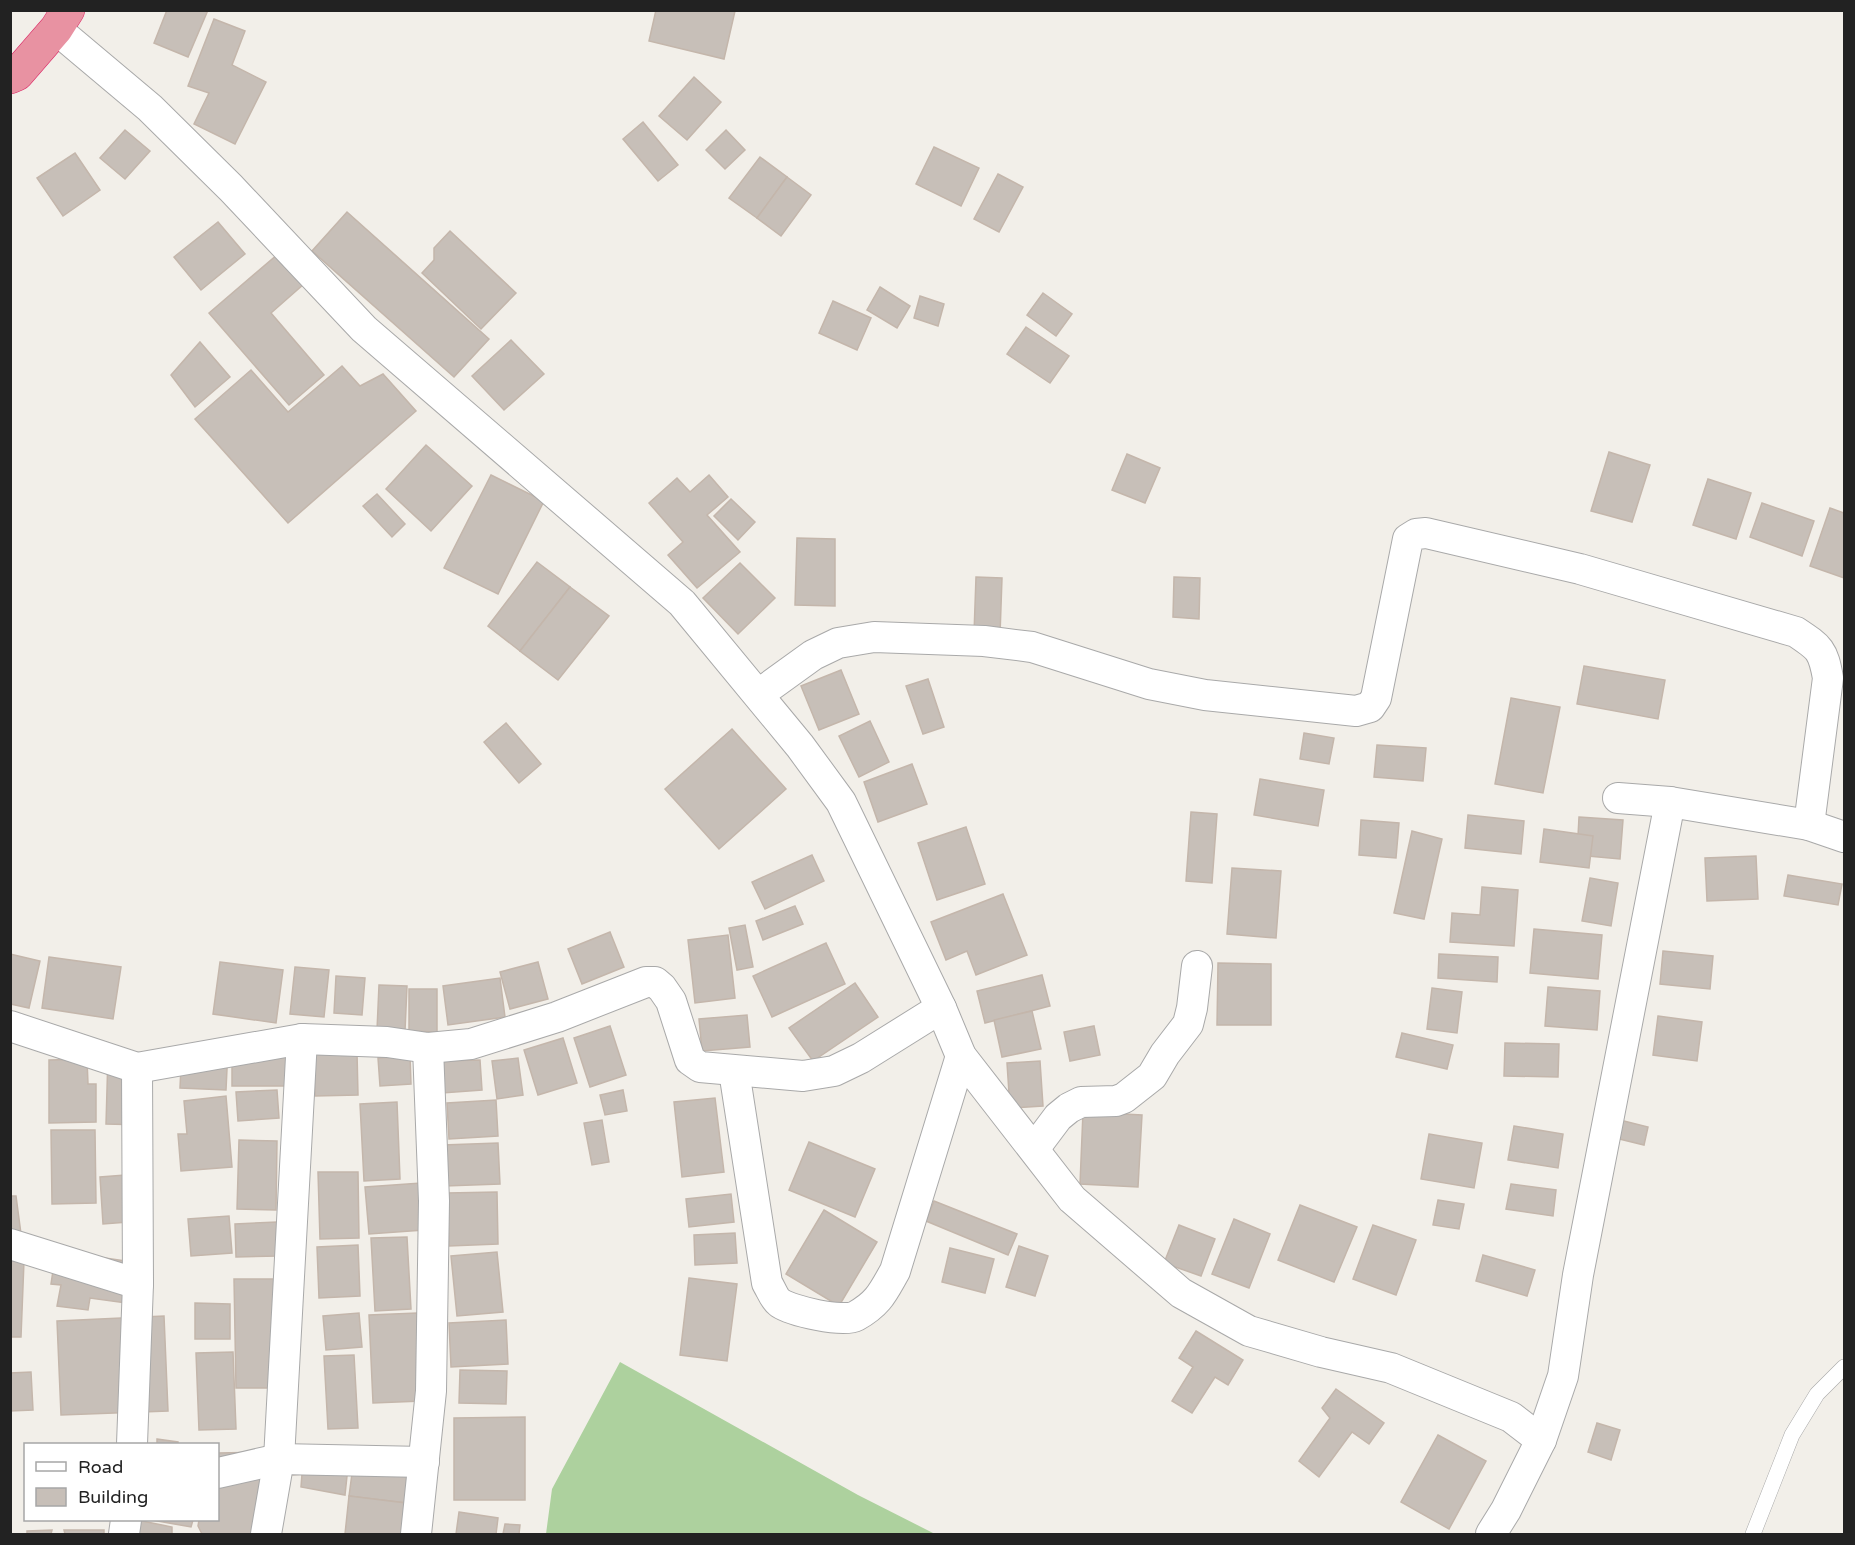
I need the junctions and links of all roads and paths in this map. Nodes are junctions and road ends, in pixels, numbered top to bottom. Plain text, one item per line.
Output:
1 (62, 20) edge
2 (10, 77) edge
3 (759, 694) junction
4 (1618, 798) dead end
5 (1670, 802) junction
6 (1809, 825) junction
7 (1845, 837) edge
8 (1197, 966) dead end
9 (941, 1008) junction
10 (10, 1026) edge
11 (302, 1039) junction
12 (428, 1048) junction
13 (961, 1056) junction
14 (137, 1068) junction
15 (734, 1071) junction
16 (1034, 1149) junction
17 (10, 1244) edge
18 (138, 1284) junction
19 (1845, 1367) edge
20 (1541, 1440) junction
21 (132, 1443) edge
22 (279, 1459) junction
23 (424, 1462) junction
24 (219, 1473) edge
25 (266, 1534) edge
26 (416, 1534) edge
27 (1491, 1534) edge
28 (1753, 1534) edge

1 - 2 highway
1 - 3 street
3 - 6 street
3 - 9 street
4 - 5 street
5 - 6 street
5 - 20 street
6 - 7 street
8 - 16 street
9 - 13 street
9 - 15 street
10 - 14 street
11 - 12 street
11 - 14 street
11 - 22 street
12 - 15 street
12 - 23 street
13 - 15 street
13 - 16 street
14 - 18 street
16 - 20 street
17 - 18 street
18 - 21 street
19 - 28 lane
20 - 27 street
22 - 23 street
22 - 24 street
22 - 25 street
23 - 26 street

